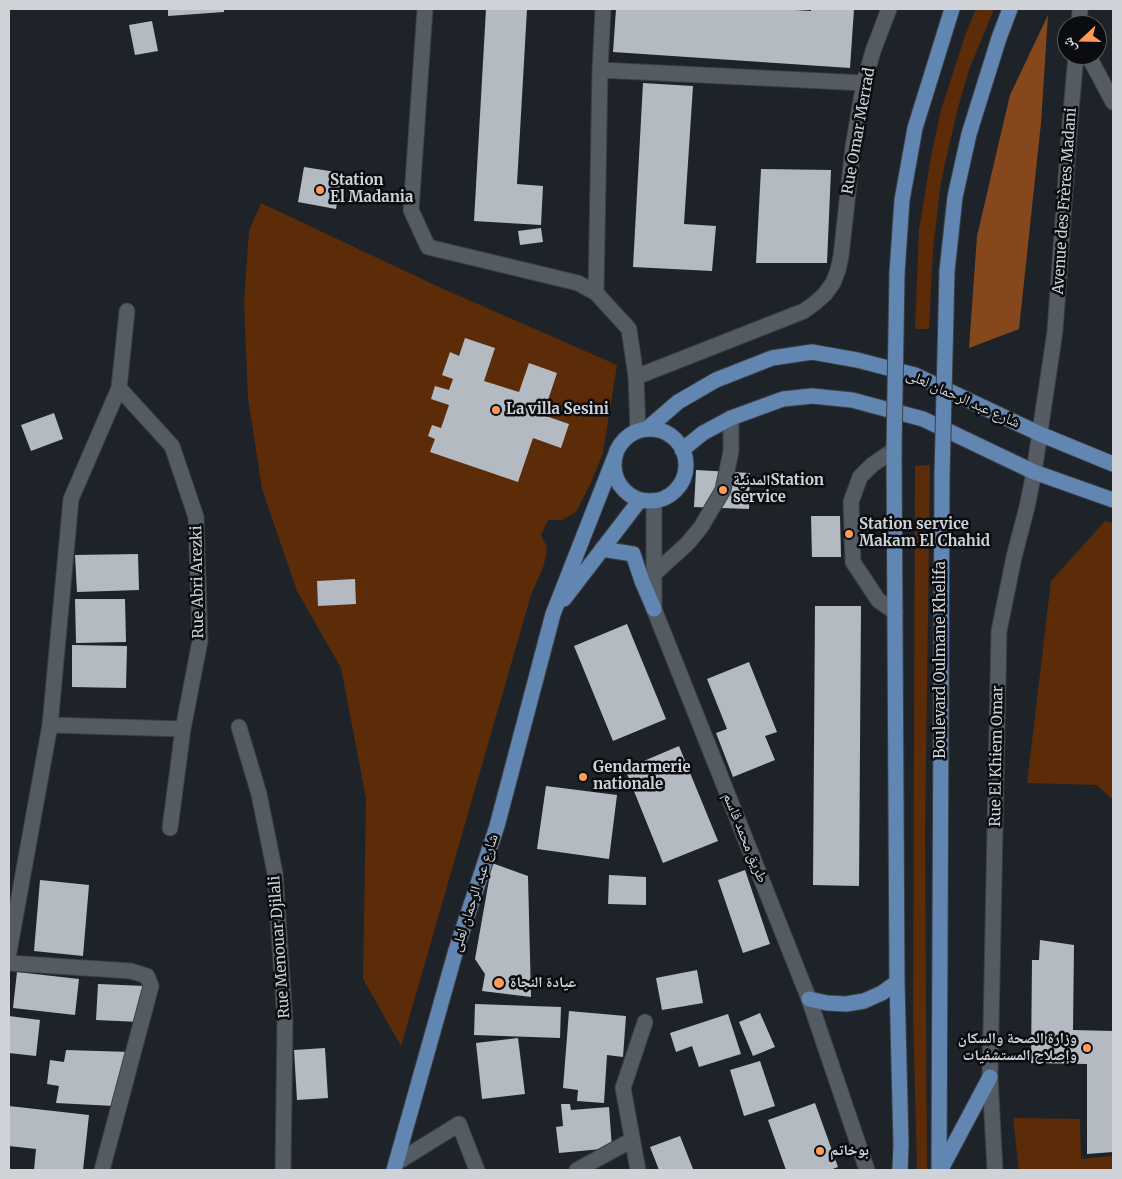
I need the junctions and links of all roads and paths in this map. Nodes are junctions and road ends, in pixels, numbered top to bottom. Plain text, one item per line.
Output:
1 (425, 9) edge
2 (603, 9) edge
3 (889, 9) edge
4 (952, 9) edge
5 (1010, 9) edge
6 (1075, 65) edge
7 (1093, 65) edge
8 (600, 70) junction
9 (864, 83) junction
10 (1113, 102) edge
11 (596, 293) junction
12 (127, 311) dead end
13 (1053, 347) joint
14 (636, 377) junction
15 (119, 388) junction
16 (731, 418) junction
17 (643, 430) junction
18 (1040, 434) junction
19 (682, 450) junction
20 (894, 450) junction
21 (614, 456) junction
22 (1113, 464) edge
23 (1034, 472) junction
24 (1113, 500) edge
25 (647, 501) junction
26 (602, 549) junction
27 (655, 573) junction
28 (654, 610) junction
29 (895, 612) junction
30 (553, 614) junction
31 (50, 725) junction
32 (239, 727) dead end
33 (183, 729) junction
34 (170, 828) dead end
35 (9, 952) edge
36 (9, 964) edge
37 (897, 982) junction
38 (809, 999) junction
39 (645, 1022) dead end
40 (990, 1077) junction
41 (632, 1140) junction
42 (395, 1166) edge
43 (102, 1170) edge
44 (283, 1170) edge
45 (477, 1170) edge
46 (577, 1170) edge
47 (638, 1170) edge
48 (868, 1170) edge
49 (900, 1170) edge
50 (940, 1170) edge
51 (995, 1170) edge

1 - 11 street
2 - 8 street
3 - 9 street, Rue Omar Merrad
4 - 20 main road, bridge
5 - 50 main road, Boulevard Oulmane Khelifa, bridge
6 - 13 street, Avenue des Frères Madani
7 - 10 street
8 - 9 street
8 - 11 street
9 - 14 street, Rue Omar Merrad
11 - 14 street
12 - 15 street
13 - 18 street, Rue El Khiem Omar
14 - 17 street
15 - 31 street
15 - 33 street, Rue Abri Arezki
16 - 19 main road
16 - 23 main road
16 - 27 street
17 - 18 main road, شارع عبد الرحمان لعلى
17 - 19 main road
17 - 21 main road
18 - 22 main road, شارع عبد الرحمان لعلى
18 - 23 street, Rue El Khiem Omar
19 - 25 main road
20 - 29 main road
20 - 29 street
21 - 25 main road
21 - 30 main road, شارع عبد الرحمان لعلى
23 - 24 main road
23 - 40 street, Rue El Khiem Omar
25 - 26 main road, شارع عبد الرحمان لعلى
25 - 27 street, طريق محمد قاسم
26 - 28 main road
26 - 30 main road, شارع عبد الرحمان لعلى
27 - 28 street, طريق محمد قاسم
28 - 38 street, طريق محمد قاسم
29 - 37 main road
30 - 42 main road, شارع عبد الرحمان لعلى
31 - 33 street
31 - 35 street
32 - 44 street, Rue Menouar Djilali
33 - 34 street, Rue Abri Arezki
36 - 43 street
37 - 38 main road
37 - 49 main road
38 - 48 street, طريق محمد قاسم
39 - 41 street
40 - 50 main road
40 - 51 street, Rue El Khiem Omar
41 - 46 street
41 - 47 street
42 - 45 street

